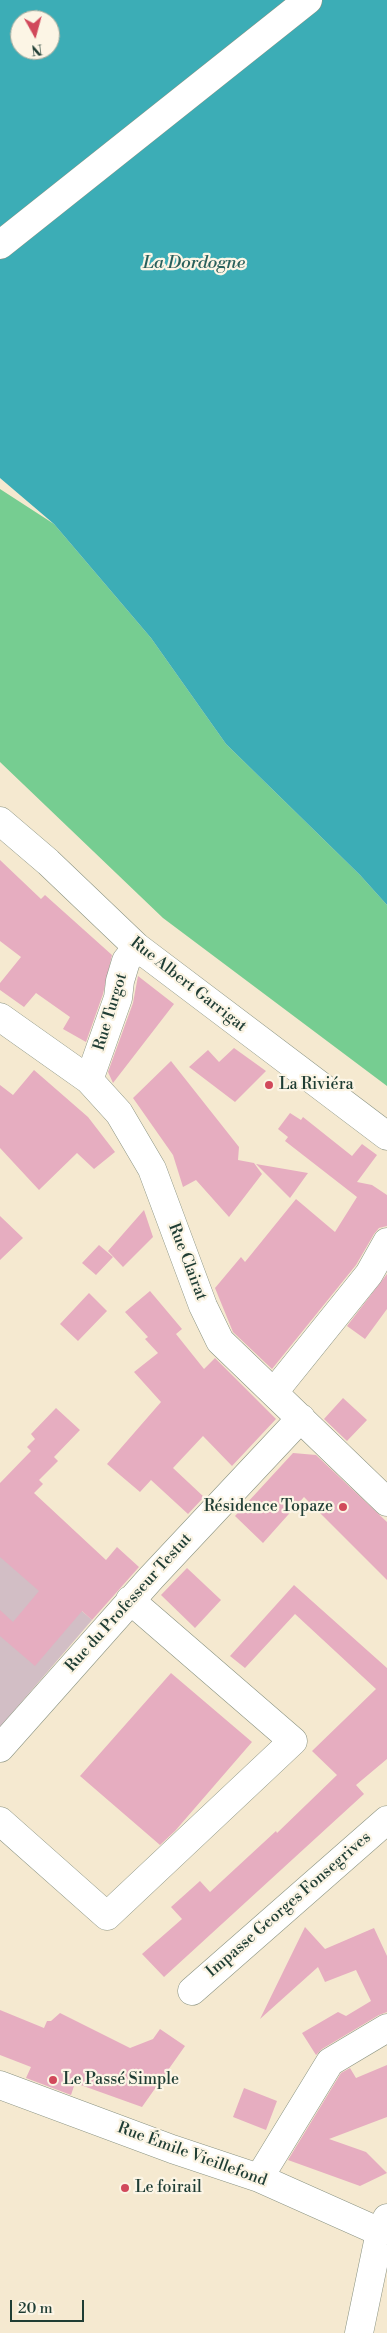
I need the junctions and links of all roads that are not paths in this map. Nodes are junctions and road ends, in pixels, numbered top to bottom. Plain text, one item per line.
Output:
1 (308, 0) edge
2 (0, 245) edge
3 (0, 821) edge
4 (137, 947) junction
5 (0, 1017) edge
6 (89, 1080) junction
7 (387, 1136) edge
8 (387, 1242) edge
9 (274, 1392) junction
10 (301, 1418) junction
11 (387, 1502) edge
12 (130, 1600) junction
13 (0, 1748) edge
14 (387, 1820) edge
15 (0, 1821) edge
16 (192, 1991) dead end
17 (387, 2028) edge
18 (0, 2085) edge
19 (258, 2178) junction
20 (384, 2225) edge
21 (358, 2333) edge

1 - 2 street
3 - 4 street, Rue Albert Garrigat
4 - 6 street, Rue Turgot
4 - 7 street, Rue Albert Garrigat
5 - 6 street, Rue Clairat
6 - 9 street, Rue Clairat
8 - 9 street
9 - 10 street, Rue Clairat
10 - 11 street, Rue Clairat
10 - 12 street, Rue du Professeur Testut
12 - 13 street, Rue du Professeur Testut
12 - 15 street
14 - 16 street, Impasse Georges Fonsegrives
17 - 19 street
18 - 19 street, Rue Émile Vieillefond
19 - 20 street, Rue Émile Vieillefond
20 - 21 street

